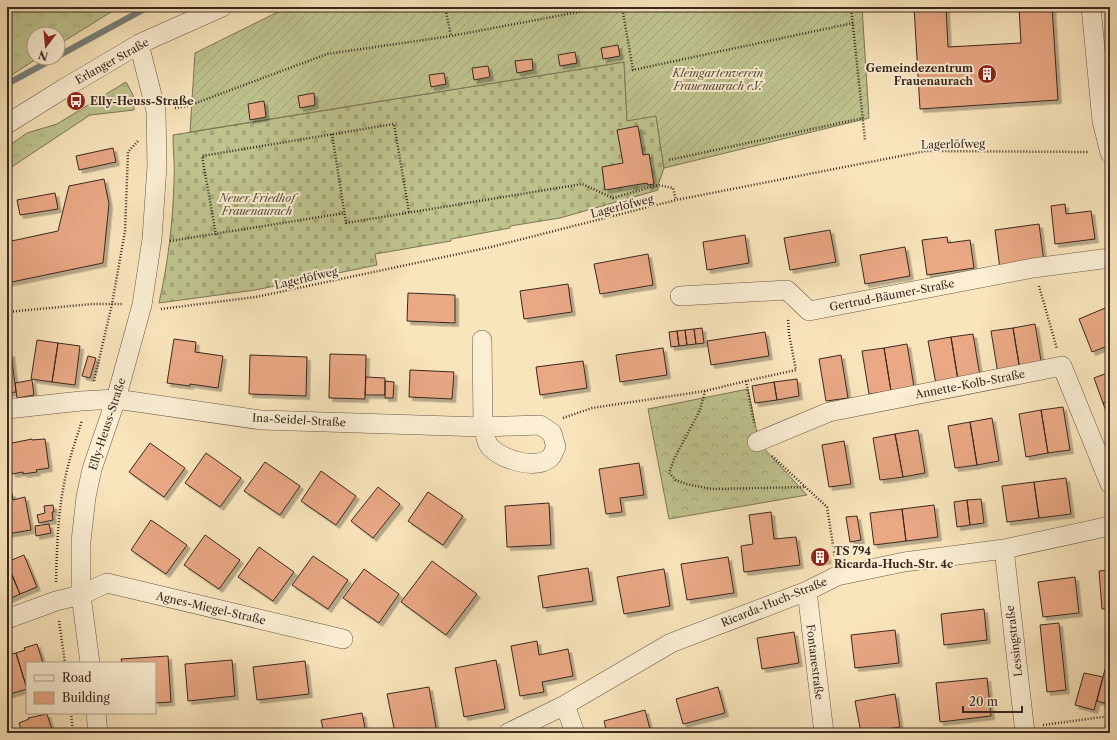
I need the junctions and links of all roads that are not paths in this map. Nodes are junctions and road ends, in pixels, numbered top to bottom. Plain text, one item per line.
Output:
1 (222, 7) edge
2 (1091, 7) edge
3 (139, 44) junction
4 (1104, 79) edge
5 (7, 124) edge
6 (1110, 152) edge
7 (1110, 258) edge
8 (680, 296) dead end
9 (482, 340) dead end
10 (116, 399) junction
11 (7, 409) edge
12 (483, 427) junction
13 (757, 442) road end
14 (1110, 484) edge
15 (1110, 526) edge
16 (1004, 549) junction
17 (806, 591) junction
18 (81, 595) junction
19 (7, 619) edge
20 (343, 639) dead end
21 (90, 662) edge
22 (566, 705) junction
23 (96, 714) edge
24 (1024, 730) edge
25 (98, 733) edge
26 (508, 733) edge
27 (575, 733) edge
28 (824, 733) edge

1 - 3 street, Erlanger Straße
2 - 4 street
3 - 5 street, Erlanger Straße
3 - 10 street, Elly-Heuss-Straße
4 - 6 street
7 - 8 street, Gertrud-Bäumer-Straße
9 - 12 street
10 - 11 street, Ina-Seidel-Straße
10 - 12 street, Ina-Seidel-Straße
10 - 18 street, Elly-Heuss-Straße
12 - 12 street, Ina-Seidel-Straße
13 - 14 street, Annette-Kolb-Straße
15 - 16 street, Ricarda-Huch-Straße
16 - 17 street, Ricarda-Huch-Straße
16 - 24 street, Lessingstraße
17 - 22 street, Ricarda-Huch-Straße
17 - 28 street, Fontanestraße
18 - 19 street, Agnes-Miegel-Straße
18 - 20 street, Agnes-Miegel-Straße
18 - 21 street, Elly-Heuss-Straße
22 - 26 street, Ricarda-Huch-Straße
22 - 27 street
23 - 25 street

